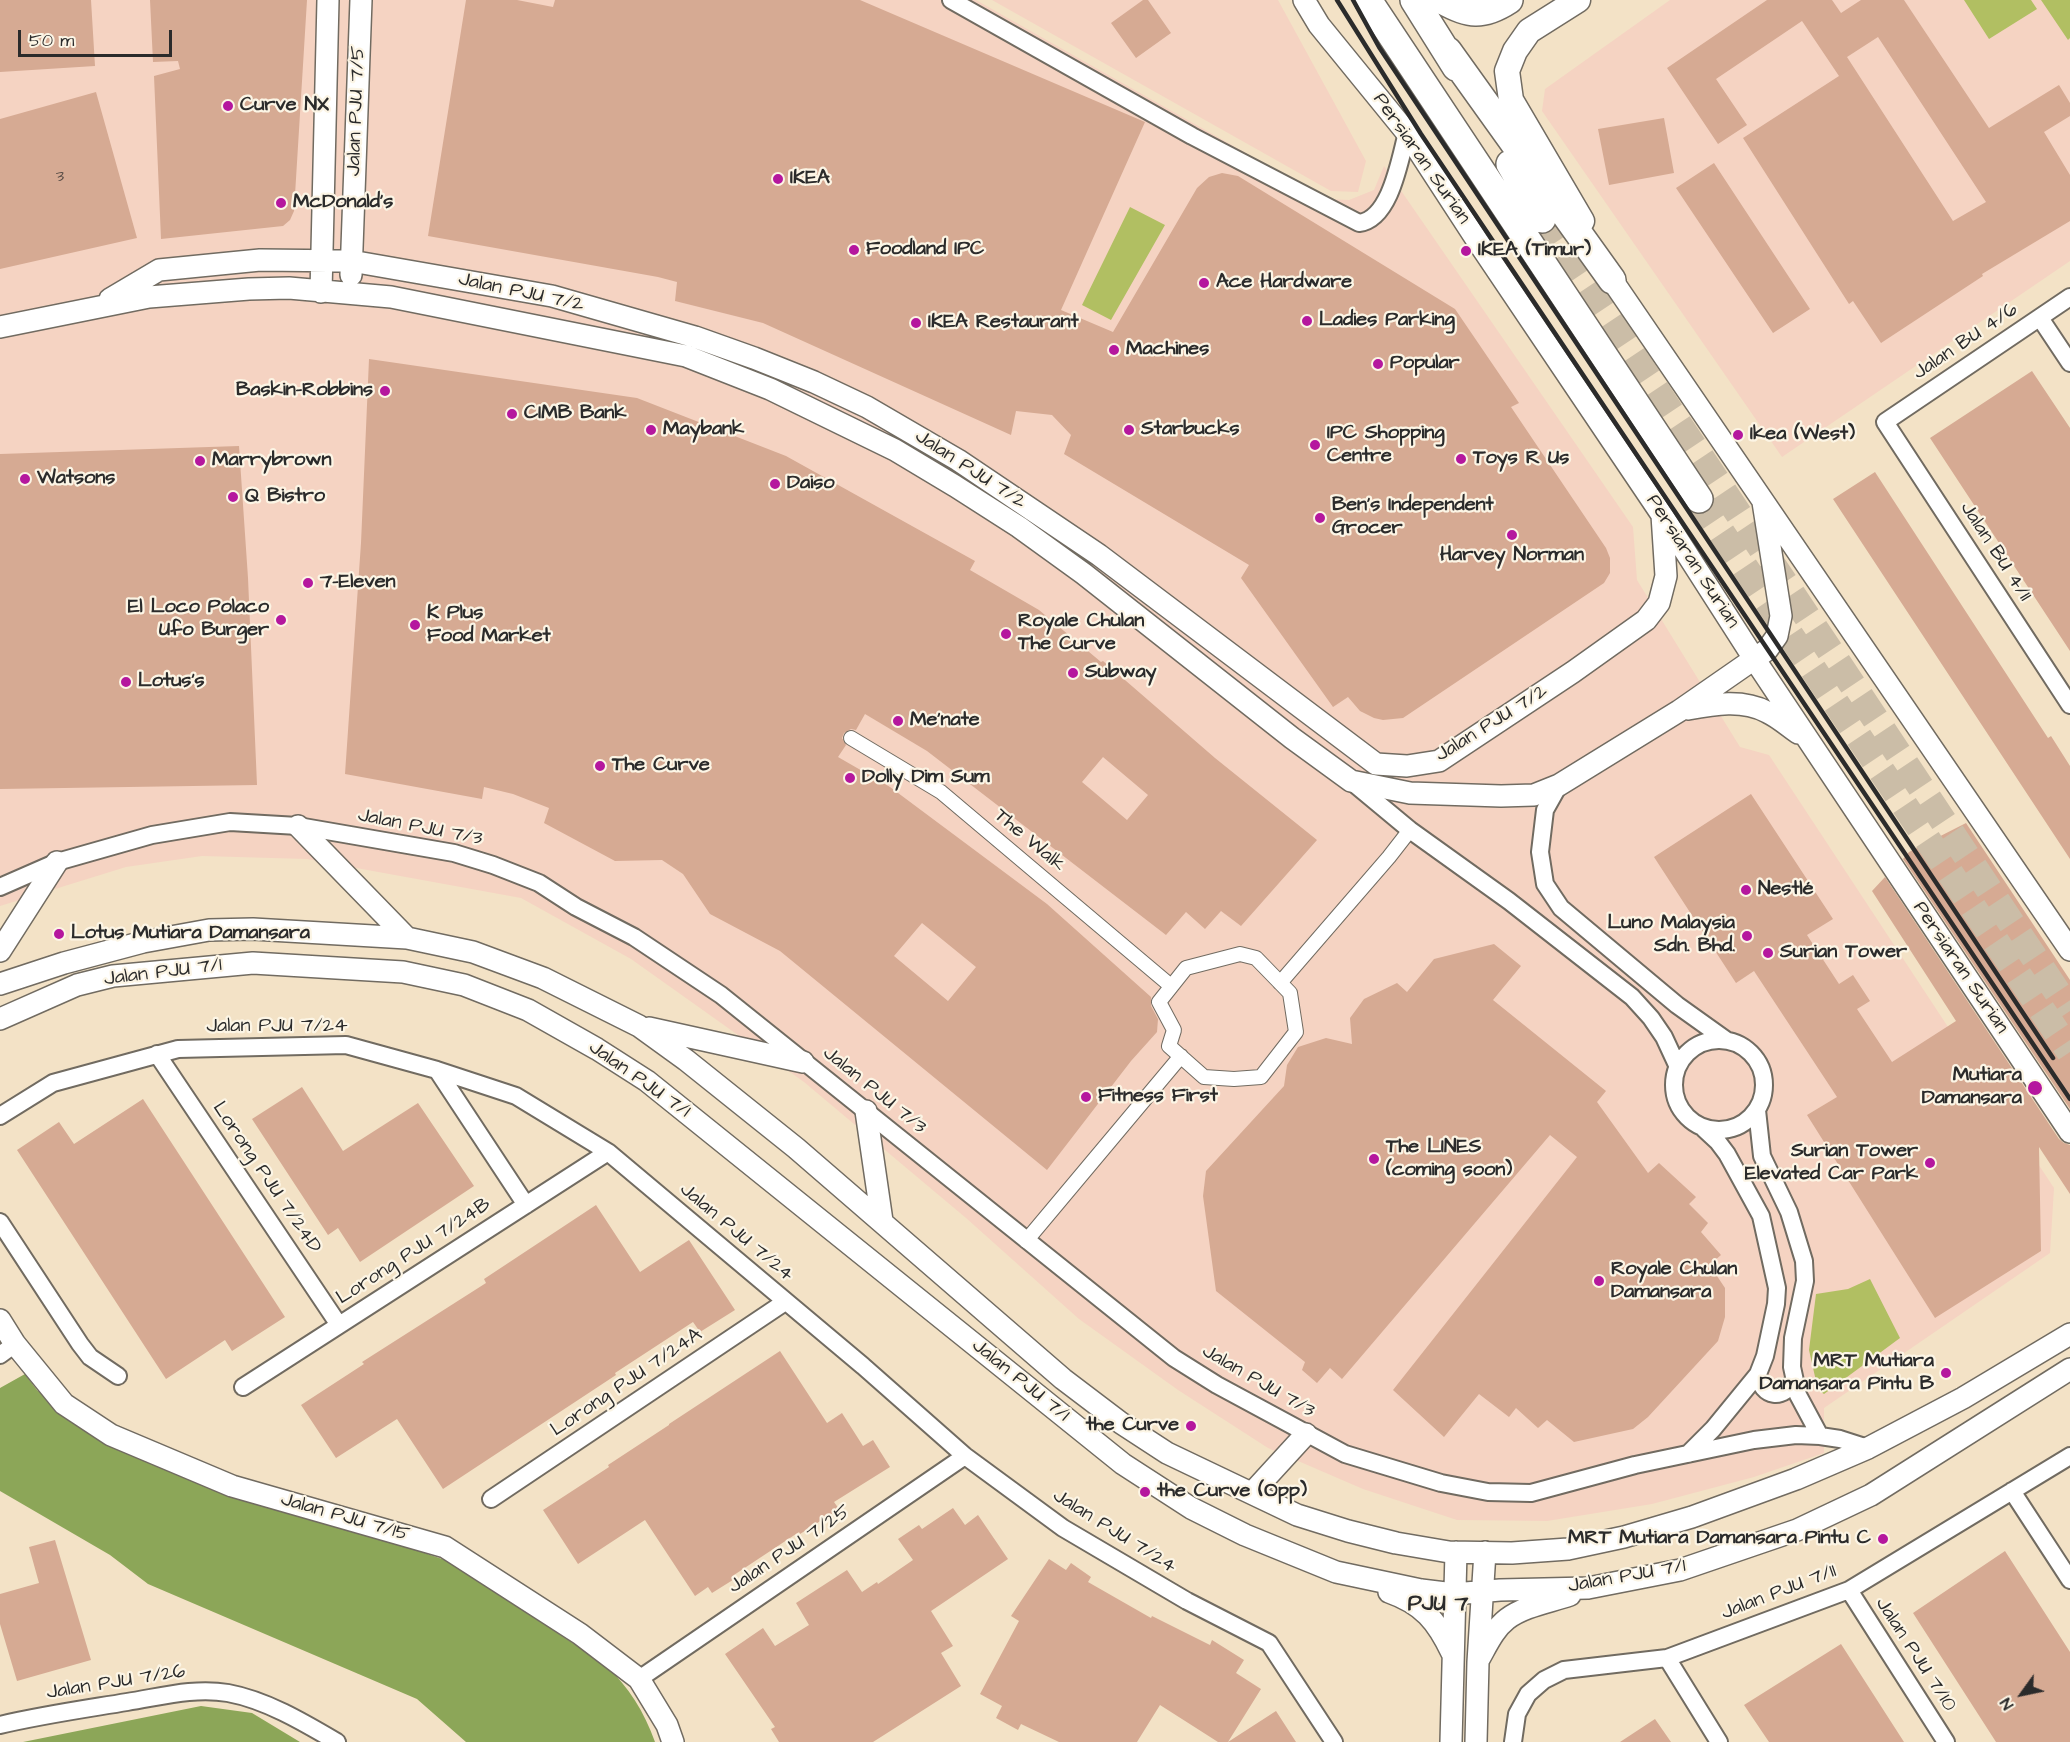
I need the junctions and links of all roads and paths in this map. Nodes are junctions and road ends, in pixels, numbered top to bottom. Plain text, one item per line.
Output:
1 (328, 0) edge
2 (362, 0) edge
3 (951, 0) edge
4 (1304, 0) edge
5 (1368, 0) edge
6 (1414, 0) edge
7 (1442, 0) edge
8 (1509, 0) edge
9 (1578, 0) edge
10 (1448, 51) junction
11 (1407, 133) junction
12 (1542, 219) tunnel mouth
13 (322, 260) junction
14 (351, 261) junction
15 (1612, 280) junction
16 (321, 292) junction
17 (350, 293) junction
18 (2070, 297) edge
19 (95, 309) junction
20 (2040, 318) junction
21 (0, 327) edge
22 (2070, 363) edge
23 (1885, 422) joint
24 (1699, 499) tunnel mouth
25 (1763, 502) junction
26 (1662, 515) junction
27 (1755, 660) junction
28 (2070, 705) edge
29 (1679, 711) junction
30 (851, 738) dead end
31 (1809, 741) junction
32 (1351, 781) junction
33 (1559, 784) junction
34 (298, 826) junction
35 (1410, 830) junction
36 (57, 861) junction
37 (0, 887) edge
38 (407, 938) junction
39 (2070, 950) edge
40 (0, 951) edge
41 (1280, 983) junction
42 (0, 984) edge
43 (1171, 986) junction
44 (0, 1019) edge
45 (639, 1026) junction
46 (1726, 1040) junction
47 (157, 1054) junction
48 (1181, 1056) junction
49 (803, 1062) junction
50 (1677, 1065) junction
51 (437, 1070) junction
52 (1757, 1110) junction
53 (866, 1111) junction
54 (0, 1116) edge
55 (1704, 1129) junction
56 (2070, 1132) edge
57 (608, 1152) junction
58 (526, 1204) junction
59 (882, 1221) junction
60 (0, 1222) edge
61 (1026, 1241) junction
62 (785, 1302) junction
63 (0, 1320) edge
64 (339, 1325) junction
65 (2070, 1328) edge
66 (2070, 1334) edge
67 (2049, 1348) junction
68 (8, 1349) edge
69 (2070, 1369) edge
70 (1758, 1374) junction
71 (118, 1376) dead end
72 (1794, 1379) junction
73 (243, 1387) dead end
74 (1306, 1434) junction
75 (1820, 1436) junction
76 (1868, 1448) junction
77 (1688, 1455) junction
78 (965, 1456) junction
79 (2070, 1456) edge
80 (2012, 1491) junction
81 (1252, 1493) junction
82 (491, 1499) dead end
83 (1456, 1552) junction
84 (1485, 1552) junction
85 (1336, 1572) junction
86 (2070, 1580) edge
87 (1588, 1588) junction
88 (1849, 1590) junction
89 (1482, 1592) junction
90 (1454, 1594) junction
91 (1454, 1656) junction
92 (1667, 1658) junction
93 (1478, 1662) junction
94 (639, 1679) junction
95 (0, 1725) edge
96 (337, 1742) edge
97 (673, 1742) edge
98 (1334, 1742) edge
99 (1451, 1742) edge
100 (1476, 1742) edge
101 (1513, 1742) edge
102 (1719, 1742) edge
103 (1946, 1742) edge

1 - 13 street, Jalan PJU 7/5
2 - 14 street, Jalan PJU 7/5
3 - 11 street
4 - 11 street, Persiaran Surian
5 - 24 main road, Persiaran Surian
6 - 10 main road
7 - 8 main road
9 - 15 main road
10 - 12 main road
10 - 15 main road
11 - 26 street, Persiaran Surian
13 - 14 street, Jalan PJU 7/2
13 - 16 street, Jalan PJU 7/5
13 - 19 street, Jalan PJU 7/2
14 - 17 street, Jalan PJU 7/5
14 - 26 street, Jalan PJU 7/2
15 - 25 street
16 - 17 street, Jalan PJU 7/2
16 - 19 street, Jalan PJU 7/2
17 - 32 street, Jalan PJU 7/2
18 - 20 street, Jalan BU 4/6
19 - 21 street, Jalan PJU 7/2
20 - 22 street
20 - 23 street, Jalan BU 4/6
23 - 28 street, Jalan BU 4/11
25 - 27 street, Jalan PJU 7/2
25 - 39 street
26 - 27 street, Persiaran Surian
27 - 29 street, Jalan PJU 7/2
27 - 31 street, Persiaran Surian
29 - 31 street
29 - 33 street, Jalan PJU 7/2
30 - 43 street, The Walk
31 - 56 street, Persiaran Surian
32 - 33 street, Jalan PJU 7/2
32 - 35 street
33 - 46 street
34 - 36 street, Jalan PJU 7/3
34 - 38 street
34 - 49 street, Jalan PJU 7/3
35 - 41 street
35 - 50 street
36 - 37 street, Jalan PJU 7/3
36 - 40 street
38 - 42 street, Jalan PJU 7/1
38 - 45 street, Jalan PJU 7/1
41 - 43 street
41 - 48 street
43 - 48 street
44 - 85 street, Jalan PJU 7/1
45 - 49 street
45 - 59 street, Jalan PJU 7/1
46 - 50 street
46 - 52 street
47 - 51 street, Jalan PJU 7/24
47 - 54 street, Jalan PJU 7/24
47 - 64 street, Lorong PJU 7/24D
48 - 61 street
49 - 53 street, Jalan PJU 7/3
50 - 55 street
51 - 57 street, Jalan PJU 7/24
51 - 58 street
52 - 55 street
52 - 72 street
53 - 59 street
53 - 61 street, Jalan PJU 7/3
55 - 70 street
57 - 58 street, Lorong PJU 7/24B
57 - 62 street, Jalan PJU 7/24
58 - 64 street, Lorong PJU 7/24B
59 - 81 street, Jalan PJU 7/1
60 - 71 street
61 - 74 street, Jalan PJU 7/3
62 - 78 street, Jalan PJU 7/24
62 - 82 street, Lorong PJU 7/24A
63 - 68 street, Jalan PJU 7/15
64 - 73 street, Lorong PJU 7/24B
65 - 67 street
66 - 67 street, Jalan PJU 7/1
67 - 76 street, Jalan PJU 7/1
68 - 94 street, Jalan PJU 7/15
69 - 87 street, Jalan PJU 7/1
70 - 72 street
70 - 77 street
72 - 75 street
74 - 77 street, Jalan PJU 7/3
74 - 81 street
75 - 76 street, Jalan PJU 7/3
75 - 77 street, Jalan PJU 7/3
76 - 84 street, Jalan PJU 7/1
78 - 94 street, Jalan PJU 7/25
78 - 98 street, Jalan PJU 7/24
79 - 80 street, Jalan PJU 7/11
80 - 86 street
80 - 88 street, Jalan PJU 7/11
81 - 83 street, Jalan PJU 7/1
83 - 84 street, Jalan PJU 7/1
83 - 90 street
84 - 89 street
85 - 90 street, Jalan PJU 7/1
85 - 91 street
87 - 89 street, Jalan PJU 7/1
87 - 93 street
88 - 92 street, Jalan PJU 7/11
88 - 103 street, Jalan PJU 7/10
89 - 90 street, Jalan PJU 7/1
89 - 93 street
90 - 91 street
91 - 99 street
92 - 101 street, Jalan PJU 7/11
92 - 102 street
93 - 100 street
94 - 97 street, Jalan PJU 7/15
95 - 96 street, Jalan PJU 7/26

